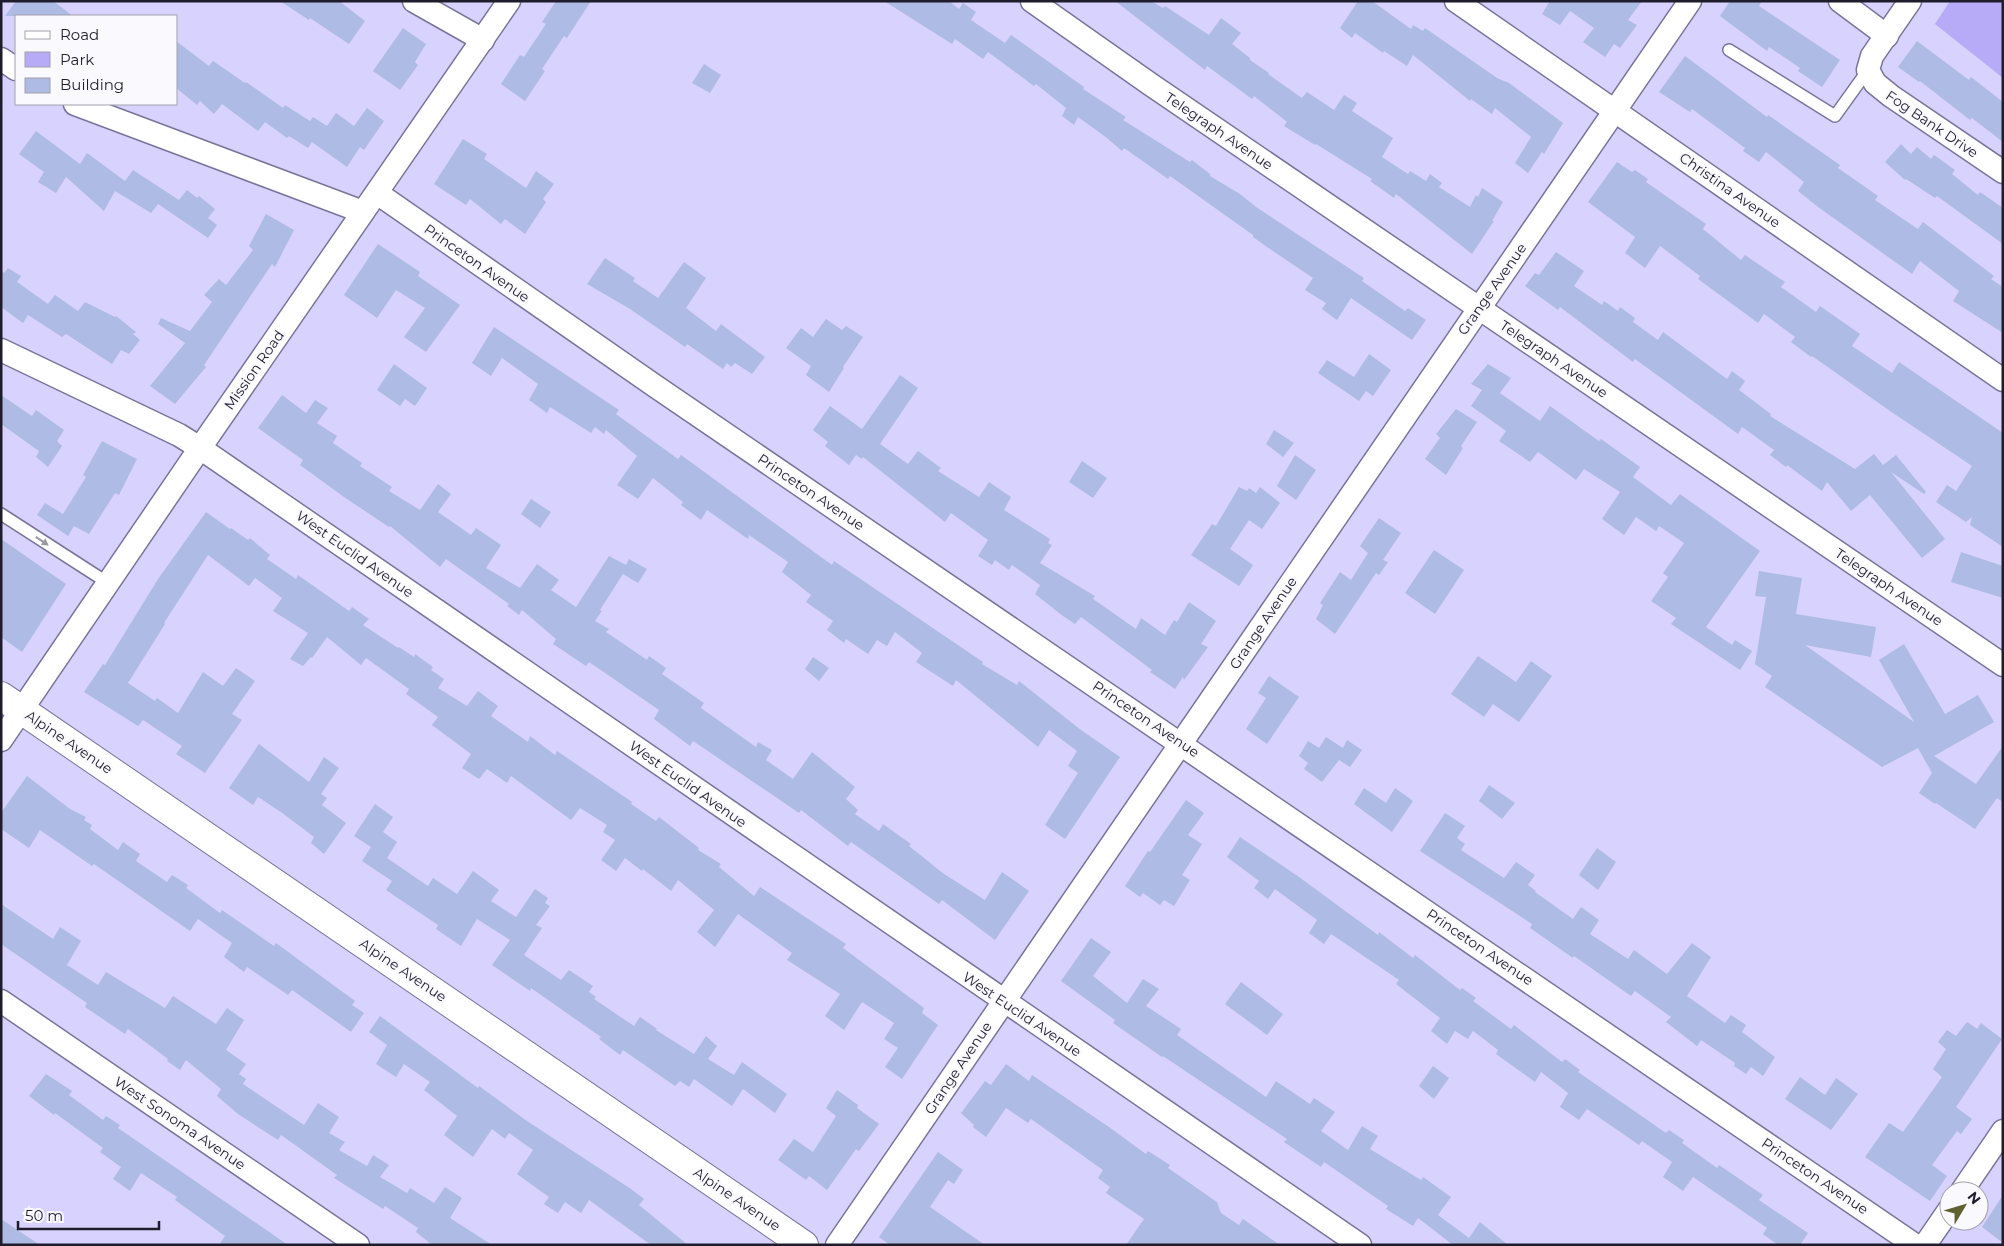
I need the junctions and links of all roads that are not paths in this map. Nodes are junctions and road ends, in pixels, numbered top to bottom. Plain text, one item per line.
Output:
1 (414, 1) edge
2 (509, 1) edge
3 (1032, 1) edge
4 (1456, 1) edge
5 (1690, 1) edge
6 (1840, 1) edge
7 (1907, 2) edge
8 (1887, 36) junction
9 (483, 40) junction
10 (1729, 50) dead end
11 (1, 59) edge
12 (15, 68) edge
13 (1868, 70) junction
14 (78, 105) edge
15 (1615, 110) junction
16 (2003, 172) edge
17 (377, 193) junction
18 (363, 212) junction
19 (1479, 308) junction
20 (1, 350) edge
21 (2003, 380) edge
22 (200, 448) junction
23 (1, 514) edge
24 (108, 583) junction
25 (2003, 665) edge
26 (12, 703) edge
27 (1, 740) edge
28 (1181, 743) junction
29 (1, 1001) edge
30 (1003, 1001) junction
31 (2003, 1131) edge
32 (1969, 1181) edge
33 (1939, 1225) edge
34 (358, 1245) edge
35 (804, 1245) edge
36 (837, 1245) edge
37 (1360, 1245) edge
38 (1915, 1245) edge
39 (1925, 1245) edge

1 - 9 street
2 - 9 street, Mission Road
3 - 19 street, Telegraph Avenue
4 - 15 street, Christina Avenue
5 - 15 street, Grange Avenue
6 - 8 street
7 - 8 street
8 - 13 street
9 - 17 street, Mission Road
10 - 13 lane
11 - 12 street
13 - 16 street, Fog Bank Drive
14 - 18 street
15 - 19 street, Grange Avenue
15 - 21 street, Christina Avenue
17 - 18 street, Mission Road
17 - 28 street, Princeton Avenue
18 - 22 street, Mission Road
19 - 25 street, Telegraph Avenue
19 - 28 street, Grange Avenue
20 - 22 street, West Euclid Avenue
22 - 24 street, Mission Road
22 - 30 street, West Euclid Avenue
23 -> 24 lane
24 - 26 street, Mission Road
26 - 27 street, Mission Road
26 - 35 street, Alpine Avenue
28 - 30 street, Grange Avenue
28 - 38 street, Princeton Avenue
29 - 34 street, West Sonoma Avenue
30 - 36 street, Grange Avenue
30 - 37 street, West Euclid Avenue
31 - 32 street
33 - 39 street

